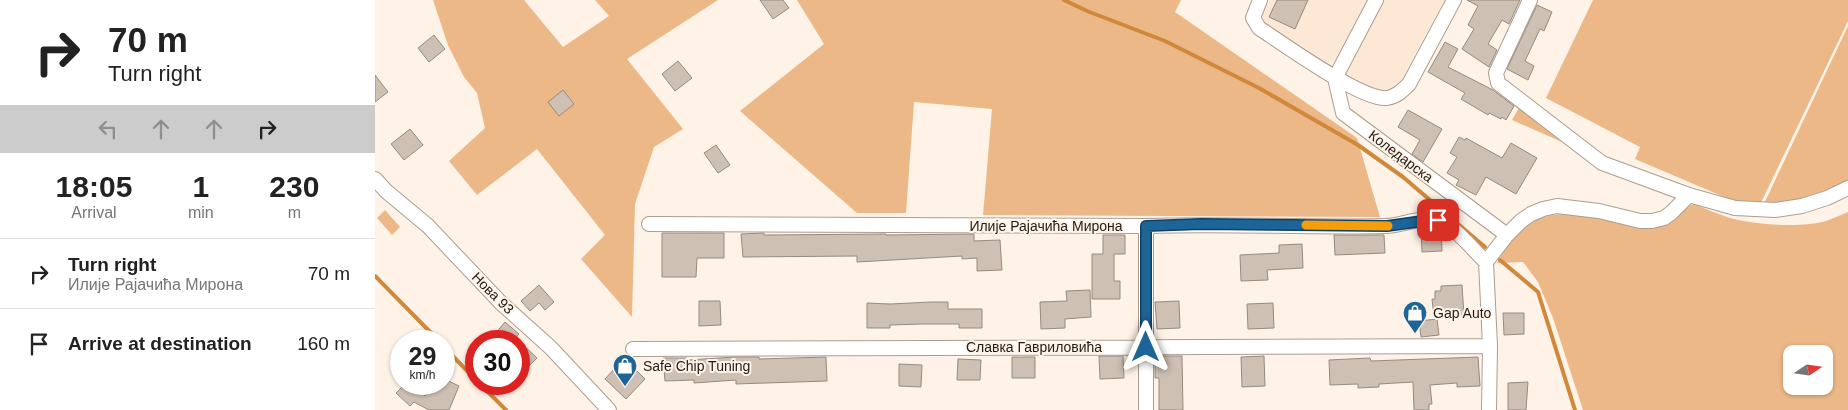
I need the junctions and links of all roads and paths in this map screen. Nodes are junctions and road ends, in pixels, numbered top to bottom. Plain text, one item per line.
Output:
1 (1260, 0) edge
2 (1376, 0) edge
3 (1454, 0) edge
4 (1530, 0) edge
5 (1335, 78) junction
6 (1358, 89) junction
7 (1343, 113) junction
8 (375, 179) edge
9 (1848, 188) edge
10 (1689, 195) junction
11 (649, 224) dead end
12 (1146, 226) junction
13 (1507, 235) junction
14 (1491, 256) junction
15 (1489, 346) junction
16 (1146, 347) junction
17 (633, 349) dead end
18 (609, 410) edge
19 (1146, 410) edge
20 (1489, 410) edge

1 - 5 street
2 - 5 street
3 - 6 street
4 - 10 street
5 - 6 street
5 - 7 street
6 - 7 street
7 - 13 street, Коледарска
8 - 18 street, Нова 93
9 - 10 street
10 - 13 street
11 - 12 street, Илије Рајачића Мирона
12 - 14 street, Илије Рајачића Мирона
12 - 16 street
13 - 14 street
14 - 15 street
15 - 16 street, Славка Гавриловића
15 - 20 street
16 - 17 street, Славка Гавриловића
16 - 19 street

